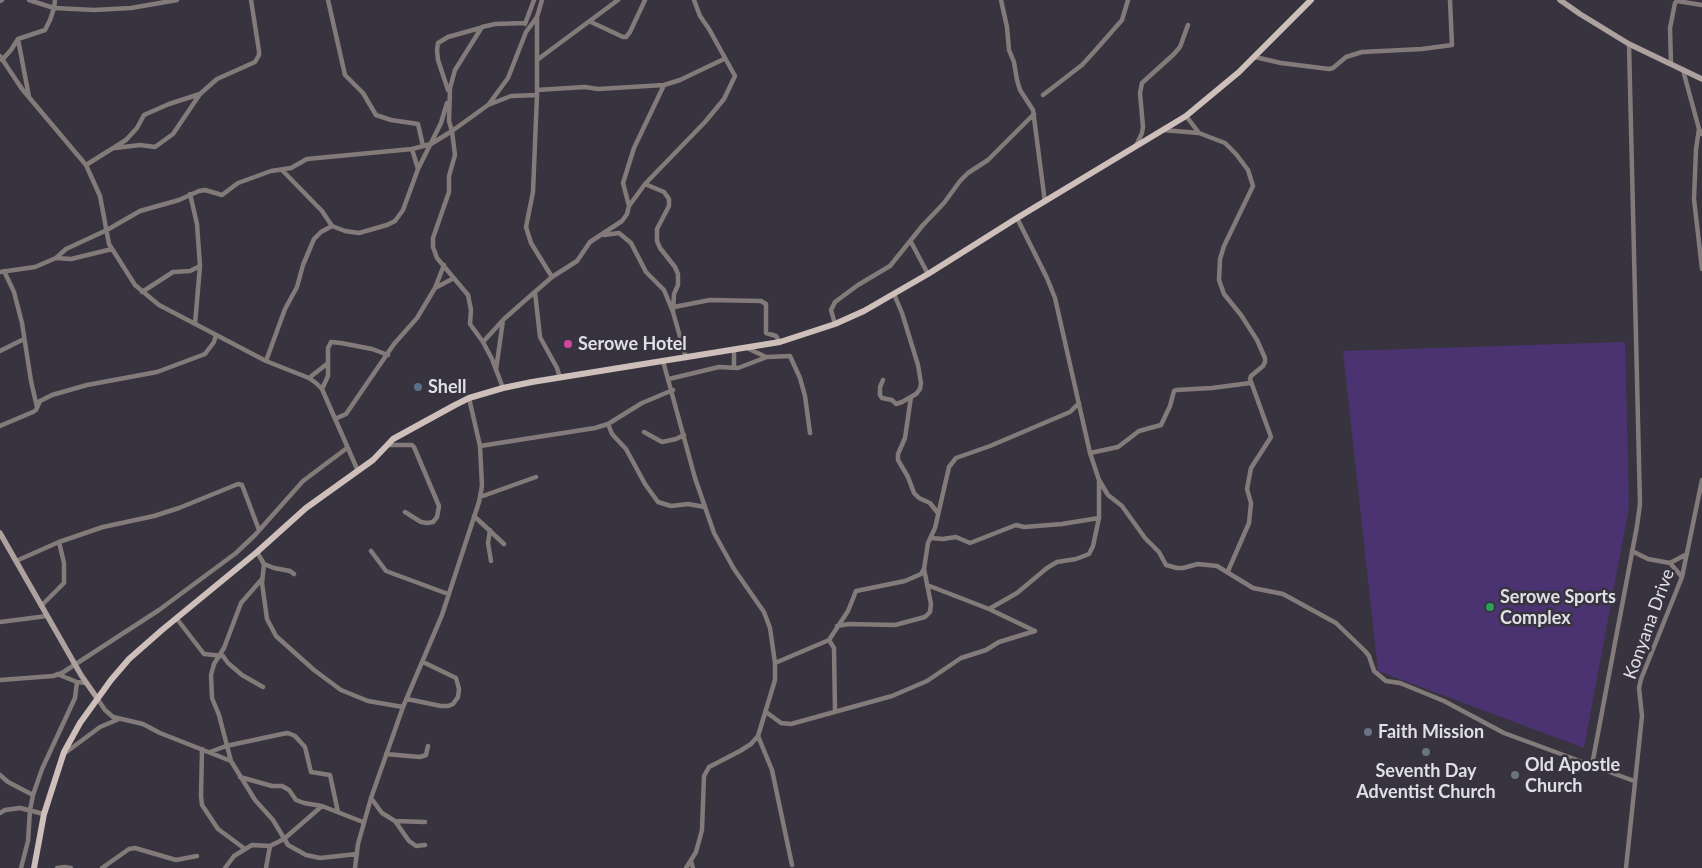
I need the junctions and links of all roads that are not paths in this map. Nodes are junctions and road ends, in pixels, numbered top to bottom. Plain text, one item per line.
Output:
1 (29, 0) edge
2 (55, 0) edge
3 (177, 0) edge
4 (251, 0) edge
5 (328, 0) edge
6 (534, 0) edge
7 (542, 0) edge
8 (618, 0) edge
9 (645, 0) edge
10 (694, 0) edge
11 (1001, 0) edge
12 (1128, 0) edge
13 (1311, 0) edge
14 (1450, 0) edge
15 (1560, 0) edge
16 (1677, 0) edge
17 (1702, 5) edge
18 (54, 8) junction
19 (538, 17) junction
20 (591, 22) junction
21 (525, 23) junction
22 (1188, 25) dead end
23 (482, 27) junction
24 (526, 32) junction
25 (18, 39) junction
26 (1629, 44) junction
27 (1255, 57) junction
28 (1, 58) edge
29 (724, 59) junction
30 (537, 60) junction
31 (1671, 64) junction
32 (1684, 70) junction
33 (26, 72) junction
34 (14, 78) junction
35 (1702, 79) edge
36 (664, 85) junction
37 (537, 92) junction
38 (449, 93) junction
39 (200, 94) junction
40 (1044, 95) dead end
41 (30, 99) junction
42 (449, 99) junction
43 (488, 105) junction
44 (1034, 114) junction
45 (1186, 116) junction
46 (1163, 130) junction
47 (452, 131) junction
48 (1700, 132) edge
49 (1199, 133) junction
50 (430, 144) junction
51 (423, 146) junction
52 (1136, 146) junction
53 (114, 148) junction
54 (412, 150) junction
55 (86, 165) junction
56 (418, 169) junction
57 (282, 170) junction
58 (645, 184) junction
59 (190, 194) junction
60 (1045, 202) junction
61 (628, 206) junction
62 (1017, 218) junction
63 (622, 221) junction
64 (332, 226) junction
65 (107, 230) junction
66 (619, 233) junction
67 (602, 235) junction
68 (911, 242) junction
69 (112, 249) junction
70 (56, 258) junction
71 (444, 265) junction
72 (200, 266) junction
73 (1702, 269) edge
74 (2, 271) edge
75 (928, 274) junction
76 (552, 277) junction
77 (454, 278) junction
78 (434, 288) junction
79 (142, 292) junction
80 (535, 292) junction
81 (894, 294) junction
82 (673, 309) junction
83 (504, 319) junction
84 (195, 324) junction
85 (836, 324) junction
86 (216, 335) junction
87 (24, 339) junction
88 (483, 342) junction
89 (780, 342) junction
90 (747, 348) junction
91 (734, 350) junction
92 (0, 351) edge
93 (388, 355) junction
94 (767, 357) junction
95 (686, 358) junction
96 (266, 361) junction
97 (664, 361) junction
98 (328, 363) junction
99 (734, 368) junction
100 (496, 370) junction
101 (309, 378) junction
102 (560, 378) junction
103 (670, 379) junction
104 (883, 380) dead end
105 (1250, 383) junction
106 (503, 388) junction
107 (322, 389) junction
108 (672, 390) junction
109 (911, 397) junction
110 (469, 398) junction
111 (1079, 403) junction
112 (37, 407) junction
113 (335, 419) junction
114 (608, 424) junction
115 (0, 426) edge
116 (644, 432) dead end
117 (810, 433) dead end
118 (684, 435) junction
119 (389, 445) junction
120 (480, 446) junction
121 (347, 448) junction
122 (1090, 453) junction
123 (358, 471) junction
124 (536, 477) dead end
125 (1099, 480) junction
126 (1702, 480) edge
127 (480, 497) junction
128 (705, 507) junction
129 (405, 512) dead end
130 (938, 512) junction
131 (474, 516) junction
132 (1099, 518) junction
133 (259, 530) junction
134 (490, 530) junction
135 (0, 533) edge
136 (931, 538) junction
137 (58, 542) junction
138 (504, 544) dead end
139 (1632, 551) junction
140 (257, 552) junction
141 (371, 552) dead end
142 (1687, 554) junction
143 (16, 561) junction
144 (491, 561) dead end
145 (1670, 563) junction
146 (264, 564) junction
147 (924, 569) junction
148 (1228, 571) junction
149 (294, 574) dead end
150 (1682, 577) junction
151 (262, 579) junction
152 (927, 585) junction
153 (448, 594) junction
154 (41, 606) junction
155 (989, 609) junction
156 (46, 616) junction
157 (176, 619) junction
158 (0, 622) edge
159 (837, 626) junction
160 (829, 640) junction
161 (220, 655) junction
162 (423, 662) junction
163 (776, 663) junction
164 (74, 664) junction
165 (57, 674) junction
166 (0, 680) edge
167 (77, 682) junction
168 (86, 683) junction
169 (263, 687) dead end
170 (97, 698) junction
171 (407, 699) junction
172 (403, 707) junction
173 (835, 711) junction
174 (766, 712) junction
175 (119, 719) junction
176 (758, 736) junction
177 (226, 746) junction
178 (428, 746) dead end
179 (202, 749) junction
180 (210, 752) junction
181 (63, 754) junction
182 (386, 754) junction
183 (231, 761) junction
184 (1592, 765) junction
185 (0, 775) edge
186 (240, 776) junction
187 (1634, 781) junction
188 (33, 795) junction
189 (371, 798) junction
190 (322, 806) junction
191 (30, 810) junction
192 (338, 812) junction
193 (0, 813) edge
194 (44, 814) junction
195 (395, 821) junction
196 (363, 822) junction
197 (425, 822) dead end
198 (284, 839) junction
199 (425, 845) dead end
200 (270, 846) junction
201 (245, 849) junction
202 (357, 854) junction
203 (197, 856) dead end
204 (691, 861) junction
205 (792, 865) dead end
206 (21, 868) edge
207 (34, 868) edge
208 (57, 868) edge
209 (71, 868) edge
210 (102, 868) edge
211 (225, 868) edge
212 (266, 868) edge
213 (355, 868) edge
214 (686, 868) edge
215 (693, 868) edge
216 (1626, 868) edge

1 - 18 street
2 - 18 street
3 - 18 street
4 - 39 street
5 - 51 street
6 - 21 street
7 - 19 street
8 - 20 street
9 - 20 street
10 - 29 street
11 - 44 street
12 - 40 street
13 - 27 main road
14 - 27 street
15 - 26 street
16 - 17 street
16 - 31 street
18 - 25 street
19 - 24 street
19 - 30 street
20 - 30 street
21 - 23 street
21 - 24 street
22 - 52 street
23 - 38 street
23 - 38 street
24 - 43 street
25 - 28 street
25 - 33 street
26 - 31 street
26 - 139 street
27 - 45 main road
28 - 34 street
29 - 36 street
29 - 58 street
30 - 37 street
31 - 32 street
32 - 35 street
32 - 48 street
33 - 34 street
33 - 41 street
34 - 41 street
36 - 37 street
36 - 61 street
37 - 43 street
37 - 76 street
38 - 42 street
39 - 53 street
39 - 53 street
41 - 55 street
42 - 47 street
42 - 50 street
43 - 47 street
44 - 60 street
44 - 68 street
45 - 46 main road
45 - 49 street
46 - 49 street
46 - 52 main road
47 - 50 street
47 - 71 street
48 - 73 street
49 - 105 street
50 - 51 street
50 - 56 street
51 - 54 street
52 - 60 main road
53 - 55 street
54 - 56 street
54 - 57 street
55 - 65 street
56 - 64 street
57 - 59 street
57 - 64 street
58 - 61 street
58 - 82 street
59 - 65 street
59 - 72 street
60 - 62 main road
61 - 63 street
62 - 75 main road
62 - 111 street
63 - 66 street
63 - 67 street
64 - 96 street
65 - 69 street
65 - 70 street
66 - 67 street
66 - 82 street
67 - 76 street
68 - 75 street
68 - 85 street
69 - 70 street
69 - 79 street
70 - 74 street
71 - 77 street
71 - 78 street
72 - 79 street
72 - 84 street
74 - 87 street
75 - 81 main road
76 - 80 street
77 - 78 street
77 - 88 street
78 - 93 street
79 - 84 street
80 - 83 street
80 - 102 street
81 - 85 main road
81 - 109 street
82 - 89 street
82 - 95 street
83 - 88 street
83 - 100 street
84 - 86 street
85 - 89 main road
86 - 96 street
86 - 112 street
87 - 92 street
87 - 112 street
88 - 100 street
89 - 90 main road
90 - 91 main road
90 - 94 street
91 - 95 main road
91 - 99 street
93 - 98 street
93 - 113 street
94 - 99 street
94 - 117 street
95 - 97 main road
96 - 101 street
97 - 102 main road
97 - 103 street
98 - 101 street
98 - 107 street
99 - 103 street
100 - 106 street
101 - 107 street
102 - 106 main road
103 - 108 street
104 - 109 street
105 - 122 street
105 - 148 street
106 - 110 main road
107 - 113 street
108 - 114 street
108 - 118 street
109 - 130 street
110 - 119 main road
110 - 120 street
111 - 122 street
111 - 130 street
112 - 115 street
113 - 121 street
114 - 120 street
114 - 128 street
116 - 118 street
118 - 128 street
119 - 123 main road
119 - 129 street
120 - 127 street
121 - 123 street
121 - 133 street
122 - 125 street
123 - 140 main road
124 - 127 street
125 - 132 street
125 - 148 street
126 - 142 street, Konyana Drive
127 - 131 street
128 - 163 street
130 - 136 street
131 - 134 street
131 - 153 street
132 - 136 street
132 - 155 street
133 - 137 street
133 - 164 street
134 - 138 street
134 - 144 street
135 - 143 street
136 - 147 street
137 - 143 street
137 - 154 street
139 - 145 street
139 - 184 street
140 - 146 street
140 - 157 main road
141 - 153 street
142 - 145 street
142 - 150 street, Konyana Drive
143 - 154 street
145 - 150 street
146 - 149 street
146 - 151 street
147 - 152 street
147 - 159 street
148 - 184 street
150 - 187 street, Konyana Drive
151 - 161 street
151 - 172 street
152 - 155 street
152 - 159 street
153 - 162 street
154 - 156 street
155 - 173 street
156 - 158 street
156 - 164 street
157 - 161 street
157 - 170 main road
159 - 160 street
160 - 163 street
160 - 173 street
161 - 169 street
161 - 177 street
162 - 171 street
162 - 171 street
163 - 174 street
164 - 165 street
164 - 168 street
165 - 166 street
165 - 167 street
167 - 168 street
167 - 188 street
168 - 170 street
170 - 175 street
170 - 181 main road
171 - 172 street
172 - 182 street
173 - 174 street
174 - 176 street
175 - 179 street
175 - 181 street
176 - 204 street
176 - 205 street
177 - 180 street
177 - 183 street
177 - 192 street
178 - 182 street
179 - 180 street
179 - 201 street
180 - 183 street
181 - 194 main road
182 - 189 street
183 - 186 street
184 - 187 street
185 - 188 street
186 - 190 street
186 - 198 street
187 - 216 street, Konyana Drive
188 - 191 street
189 - 195 street
189 - 196 street
190 - 192 street
190 - 198 street
191 - 193 street
191 - 194 street
191 - 206 street
192 - 196 street
194 - 207 main road
195 - 197 street
195 - 199 street
196 - 202 street
198 - 200 street
198 - 202 street
200 - 201 street
200 - 212 street
201 - 211 street
202 - 213 street
203 - 210 street
204 - 214 street
204 - 215 street
208 - 209 street

